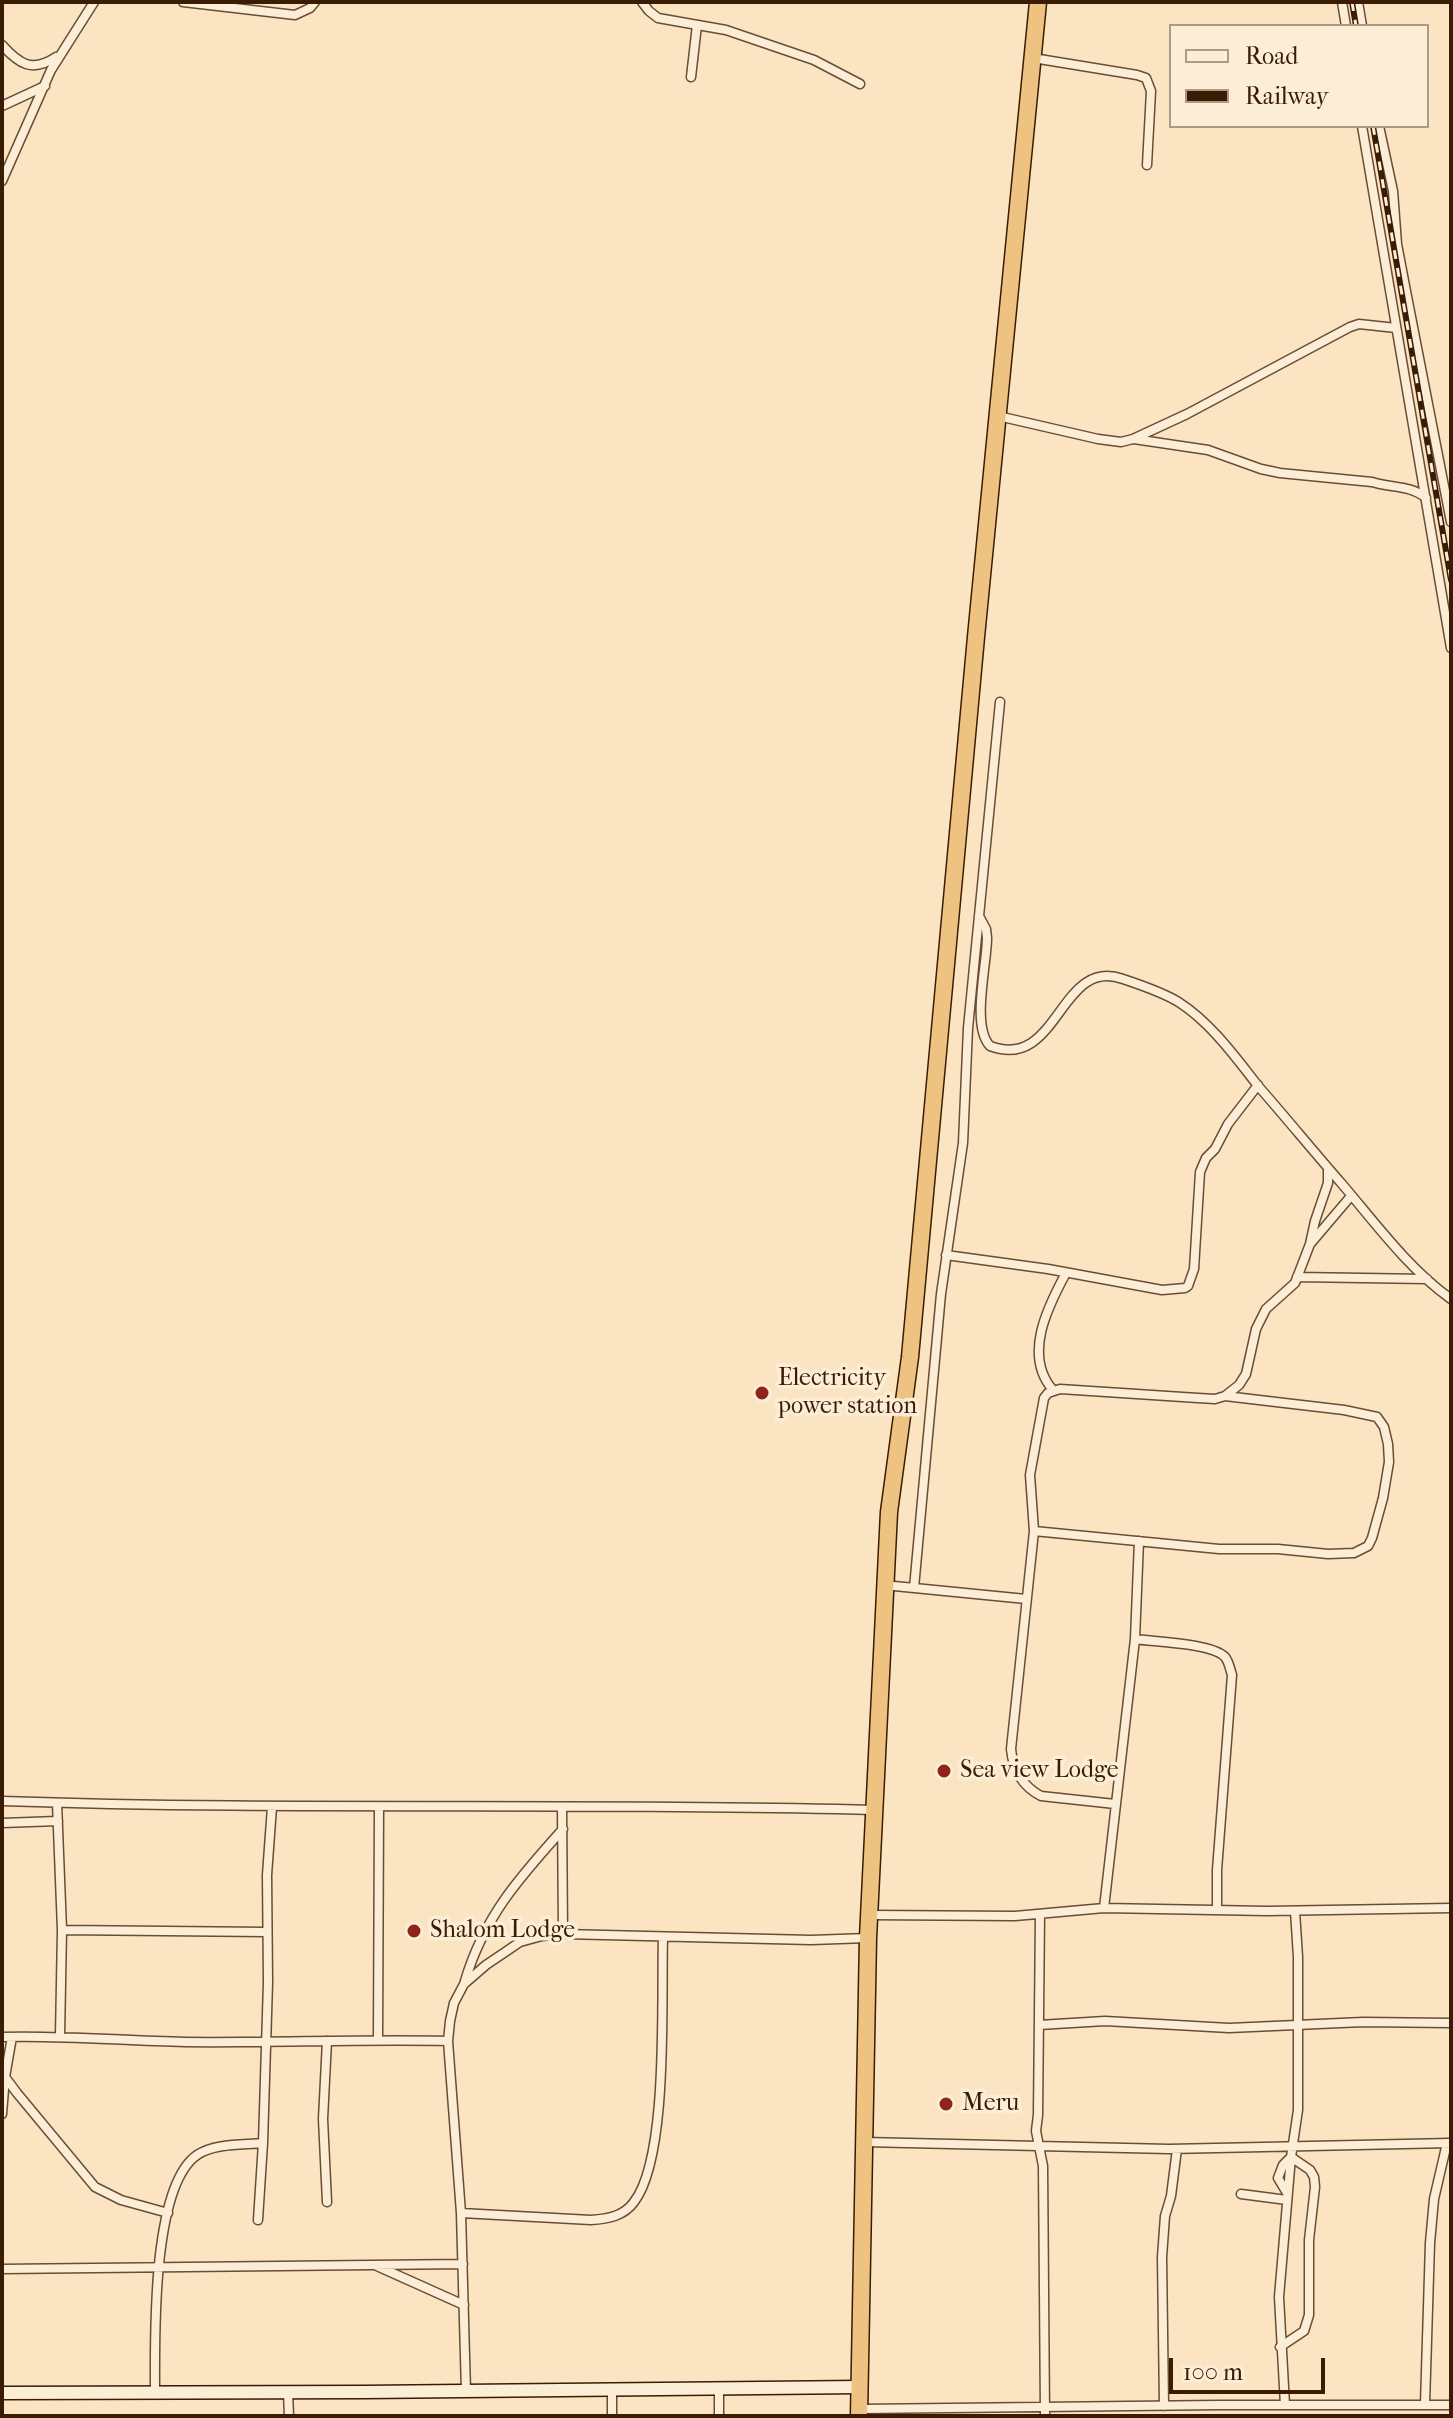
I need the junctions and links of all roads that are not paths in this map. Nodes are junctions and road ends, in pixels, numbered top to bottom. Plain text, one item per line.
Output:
1 (94, 2) edge
2 (183, 2) edge
3 (315, 2) edge
4 (642, 2) edge
5 (1038, 2) edge
6 (1342, 2) edge
7 (1358, 2) edge
8 (1346, 24) edge
9 (1362, 24) edge
10 (697, 25) junction
11 (2, 45) edge
12 (60, 55) junction
13 (1033, 58) junction
14 (691, 77) dead end
15 (860, 84) dead end
16 (45, 86) junction
17 (2, 106) edge
18 (1362, 128) edge
19 (1379, 128) edge
20 (1147, 165) dead end
21 (2, 181) edge
22 (1396, 328) junction
23 (998, 416) junction
24 (1133, 439) junction
25 (1426, 498) junction
26 (1451, 522) edge
27 (1451, 648) edge
28 (1000, 702) dead end
29 (979, 916) junction
30 (1258, 1085) junction
31 (1328, 1170) junction
32 (1351, 1196) junction
33 (1310, 1244) junction
34 (946, 1255) junction
35 (1066, 1273) junction
36 (1297, 1277) junction
37 (1427, 1279) junction
38 (1451, 1299) edge
39 (1053, 1390) junction
40 (1225, 1396) junction
41 (1034, 1531) junction
42 (1139, 1541) junction
43 (884, 1585) junction
44 (914, 1588) junction
45 (1026, 1599) junction
46 (1135, 1639) junction
47 (2, 1801) edge
48 (57, 1803) junction
49 (1115, 1804) junction
50 (272, 1807) junction
51 (379, 1807) junction
52 (562, 1808) junction
53 (873, 1810) junction
54 (58, 1821) junction
55 (2, 1823) edge
56 (563, 1829) junction
57 (1104, 1908) junction
58 (1451, 1908) edge
59 (1217, 1910) junction
60 (1295, 1911) junction
61 (1040, 1914) junction
62 (869, 1915) junction
63 (62, 1930) junction
64 (267, 1932) junction
65 (563, 1934) junction
66 (663, 1937) junction
67 (868, 1938) junction
68 (464, 1984) junction
69 (1451, 2023) edge
70 (1039, 2025) junction
71 (1296, 2025) junction
72 (60, 2036) junction
73 (2, 2037) edge
74 (12, 2037) junction
75 (378, 2039) junction
76 (327, 2041) junction
77 (448, 2041) junction
78 (265, 2042) junction
79 (3, 2073) edge
80 (2, 2114) edge
81 (863, 2142) junction
82 (263, 2143) junction
83 (1449, 2143) edge
84 (1038, 2146) junction
85 (1292, 2146) junction
86 (1177, 2149) junction
87 (1291, 2157) junction
88 (1241, 2194) dead end
89 (1287, 2197) junction
90 (327, 2202) dead end
91 (168, 2213) junction
92 (461, 2213) junction
93 (258, 2220) dead end
94 (463, 2264) junction
95 (376, 2265) junction
96 (158, 2268) junction
97 (2, 2269) edge
98 (464, 2305) junction
99 (1280, 2347) junction
100 (719, 2387) junction
101 (860, 2387) junction
102 (612, 2390) junction
103 (288, 2392) junction
104 (466, 2392) junction
105 (2, 2393) edge
106 (155, 2393) junction
107 (1425, 2404) junction
108 (1285, 2405) junction
109 (1451, 2405) edge
110 (1164, 2406) junction
111 (1045, 2412) edge
112 (859, 2413) edge
113 (289, 2416) edge
114 (612, 2416) edge
115 (719, 2416) edge

1 - 12 street
2 - 3 street
4 - 10 street
5 - 13 highway
6 - 8 street
7 - 9 street
10 - 14 street
10 - 15 street
11 - 12 street
12 - 16 street
13 - 20 street
13 - 23 highway
16 - 17 street
16 - 21 street
18 - 22 street
19 - 26 street
22 - 24 street
22 - 25 street
23 - 24 street
23 - 43 highway
24 - 25 street
25 - 27 street
28 - 29 street
29 - 30 street
29 - 34 street
30 - 31 street
30 - 35 street
31 - 32 street
31 - 33 street
32 - 33 street
32 - 37 street
33 - 36 street
34 - 35 street
34 - 44 street
35 - 39 street
36 - 37 street
36 - 40 street
37 - 38 street
39 - 40 street
39 - 41 street
40 - 42 street
41 - 42 street
41 - 45 street
42 - 46 street
43 - 44 street
43 - 53 highway
44 - 45 street
45 - 49 street
46 - 49 street
46 - 59 street
47 - 48 street
48 - 50 street
48 - 54 street
49 - 57 street
50 - 51 street
50 - 64 street
51 - 52 street
51 - 75 street
52 - 53 street
52 - 56 street
53 - 62 highway
54 - 55 street
54 - 63 street
56 - 65 street
56 - 68 street
57 - 59 street
57 - 61 street
58 - 60 street
59 - 60 street
60 - 71 street
61 - 62 street
61 - 70 street
62 - 67 highway
63 - 64 street
63 - 72 street
64 - 78 street
65 - 66 street
65 - 68 street
66 - 67 street
66 - 92 street
67 - 81 highway
68 - 77 street
69 - 71 street
70 - 71 street
70 - 84 street
71 - 85 street
72 - 74 street
72 - 78 street
73 - 74 street
74 - 79 street
75 - 76 street
75 - 77 street
76 - 78 street
76 - 90 street
77 - 92 street
78 - 82 street
79 - 80 street
79 - 91 street
81 - 84 street
81 - 101 highway
82 - 91 street
82 - 93 street
83 - 85 street
83 - 107 street
84 - 86 street
84 - 111 street
85 - 86 street
85 - 87 street
86 - 110 street
87 - 89 street
87 - 99 street
88 - 89 street
89 - 99 street
91 - 96 street
92 - 94 street
94 - 95 street
94 - 98 street
95 - 96 street
95 - 98 street
96 - 97 street
96 - 106 street
98 - 104 street
99 - 108 street
100 - 101 street
100 - 102 street
100 - 115 street
101 - 112 highway
102 - 104 street
102 - 114 street
103 - 104 street
103 - 106 street
103 - 113 street
105 - 106 street
107 - 108 street
107 - 109 street
108 - 110 street
110 - 111 street
111 - 112 street

